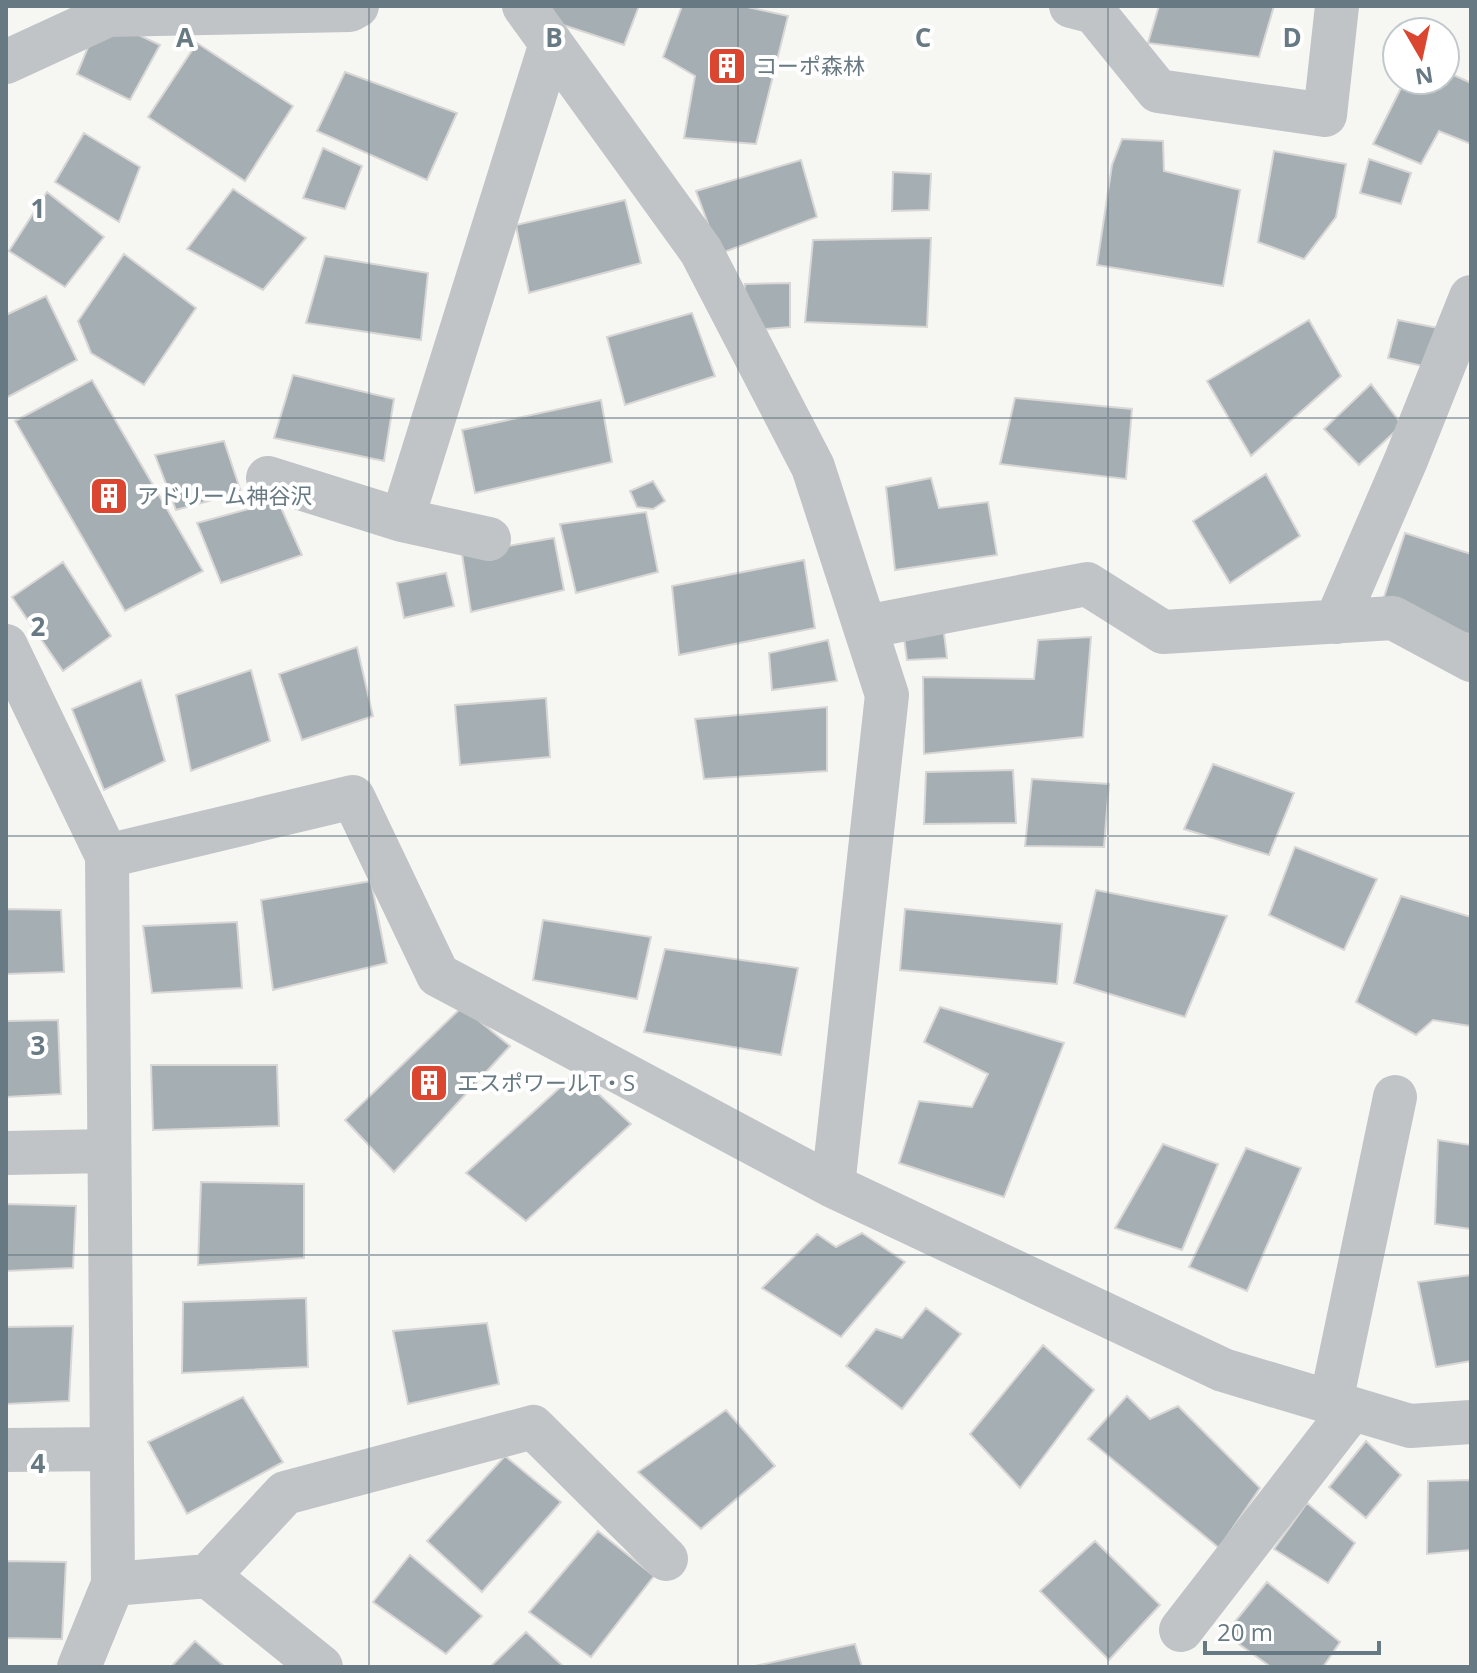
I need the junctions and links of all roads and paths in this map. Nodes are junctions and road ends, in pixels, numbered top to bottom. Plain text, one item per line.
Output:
1 (357, 6) edge
2 (524, 6) edge
3 (1071, 6) edge
4 (1337, 6) edge
5 (551, 43) junction
6 (6, 62) edge
7 (1471, 297) edge
8 (268, 478) dead end
9 (402, 520) junction
10 (489, 539) dead end
11 (1336, 622) junction
12 (865, 627) junction
13 (6, 646) edge
14 (1471, 660) edge
15 (107, 856) junction
16 (1395, 1097) dead end
17 (109, 1151) junction
18 (6, 1153) edge
19 (833, 1186) junction
20 (1342, 1405) junction
21 (1471, 1422) edge
22 (112, 1449) junction
23 (6, 1450) edge
24 (666, 1559) dead end
25 (208, 1576) junction
26 (113, 1584) junction
27 (1181, 1630) dead end
28 (79, 1667) edge
29 (321, 1667) edge

1 - 6 street
2 - 5 street
3 - 4 street
5 - 9 street
5 - 12 street
7 - 11 street
8 - 9 street
9 - 10 street
11 - 12 street
11 - 14 street
12 - 19 street
13 - 15 street
15 - 17 street
15 - 19 street
16 - 20 street
17 - 18 street
17 - 22 street
19 - 20 street
20 - 21 street
20 - 27 street
22 - 23 street
22 - 26 street
24 - 25 street
25 - 26 street
25 - 29 street
26 - 28 street

